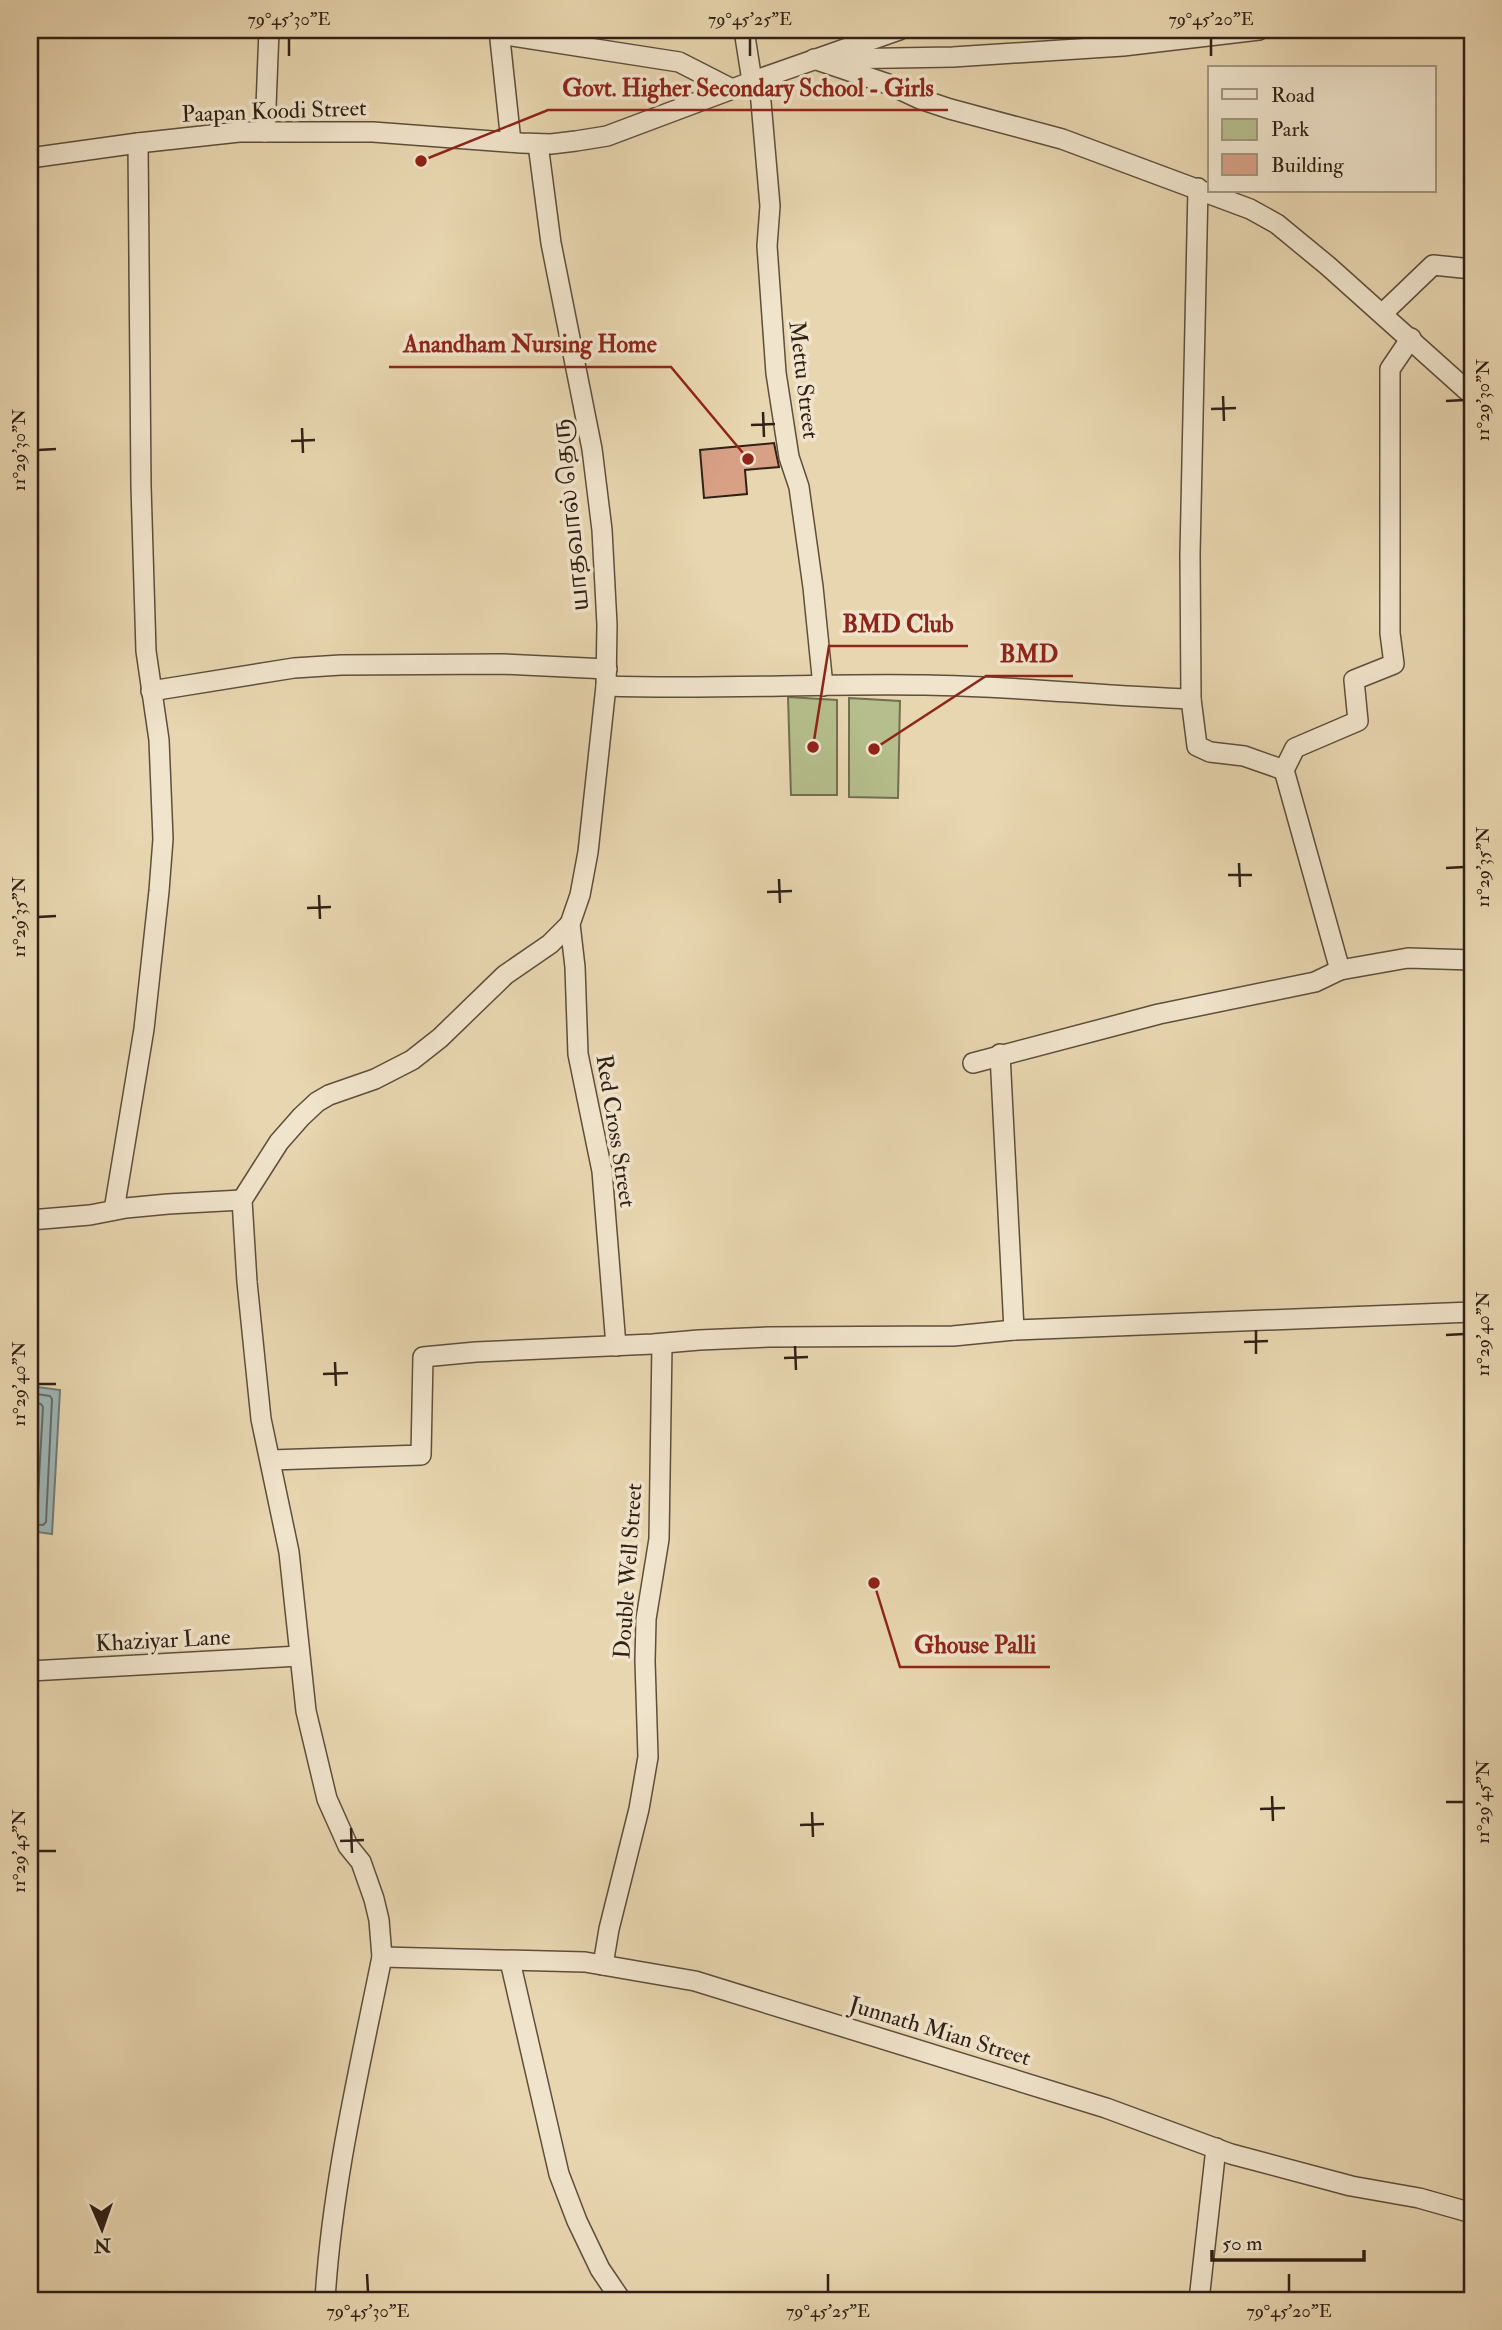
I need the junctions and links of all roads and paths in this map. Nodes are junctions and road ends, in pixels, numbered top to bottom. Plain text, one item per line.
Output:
1 (269, 30) edge
2 (744, 30) edge
3 (899, 30) edge
4 (1259, 30) edge
5 (499, 32) edge
6 (814, 59) junction
7 (756, 80) junction
8 (732, 89) junction
9 (265, 132) junction
10 (138, 143) junction
11 (523, 143) junction
12 (30, 158) edge
13 (1198, 188) junction
14 (1472, 269) edge
15 (1383, 313) junction
16 (1411, 338) junction
17 (1472, 395) edge
18 (606, 678) junction
19 (823, 685) junction
20 (151, 691) junction
21 (1191, 699) junction
22 (1284, 770) junction
23 (570, 925) junction
24 (1472, 960) edge
25 (1340, 970) junction
26 (1000, 1055) junction
27 (973, 1063) dead end
28 (242, 1200) junction
29 (114, 1210) junction
30 (30, 1220) edge
31 (1472, 1312) edge
32 (1014, 1330) junction
33 (662, 1344) junction
34 (616, 1346) junction
35 (271, 1460) junction
36 (299, 1656) junction
37 (30, 1671) edge
38 (382, 1957) junction
39 (510, 1961) junction
40 (603, 1965) junction
41 (1216, 2148) junction
42 (1472, 2213) edge
43 (325, 2300) edge
44 (621, 2300) edge
45 (1199, 2300) edge

1 - 9 street
2 - 7 street, Mettu Street
3 - 6 street, Paapan Koodi Street
4 - 6 street
5 - 8 street
5 - 11 street, யாதவால் தெரு
6 - 7 street, Paapan Koodi Street
6 - 13 street
7 - 8 street, Paapan Koodi Street
7 - 19 street, Mettu Street
8 - 11 street, Paapan Koodi Street
9 - 10 street, Paapan Koodi Street
9 - 11 street, Paapan Koodi Street
10 - 12 street, Paapan Koodi Street
10 - 20 street
11 - 18 street, யாதவால் தெரு
13 - 15 street
13 - 21 street
14 - 15 street
15 - 16 street
16 - 17 street
16 - 22 street
18 - 19 street
18 - 20 street
18 - 23 street, யாதவால் தெரு
19 - 21 street
20 - 29 street
21 - 22 street
22 - 25 street
23 - 28 street
23 - 34 street, Red Cross Street
24 - 25 street
25 - 26 street
26 - 27 street
26 - 32 street
28 - 29 street
28 - 35 street
29 - 30 street
31 - 32 street
32 - 33 street
33 - 34 street
33 - 40 street, Double Well Street
34 - 35 street
35 - 36 street
36 - 37 street, Khaziyar Lane
36 - 38 street
38 - 39 street, Junnath Mian Street
38 - 43 street
39 - 40 street, Junnath Mian Street
39 - 44 street
40 - 41 street, Junnath Mian Street
41 - 42 street, Junnath Mian Street
41 - 45 street

